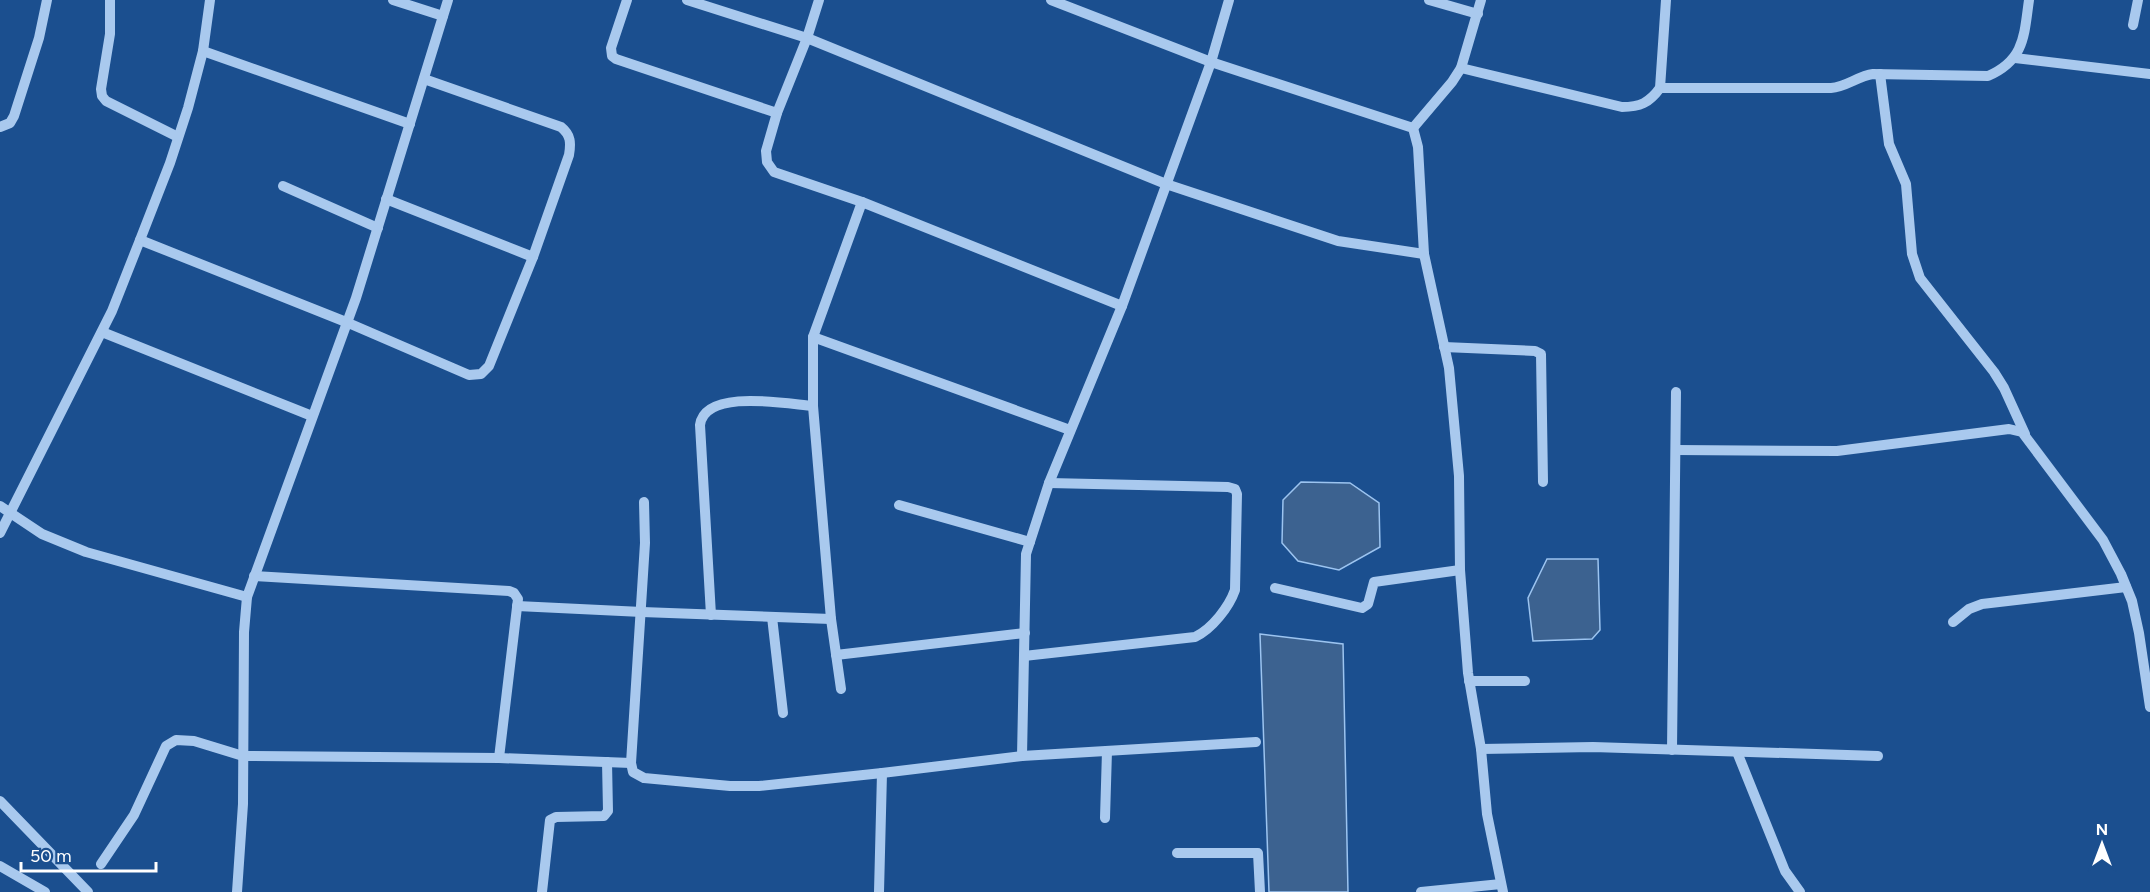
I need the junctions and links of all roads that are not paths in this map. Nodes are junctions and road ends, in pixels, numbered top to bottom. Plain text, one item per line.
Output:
1 (47, 0) edge
2 (110, 0) edge
3 (210, 0) edge
4 (393, 0) edge
5 (448, 0) edge
6 (627, 0) edge
7 (687, 0) edge
8 (819, 0) edge
9 (1051, 0) edge
10 (1229, 0) edge
11 (1429, 0) edge
12 (1481, 0) edge
13 (1666, 0) edge
14 (2029, 0) edge
15 (2138, 0) edge
16 (1478, 14) junction
17 (443, 16) junction
18 (2133, 25) dead end
19 (807, 39) junction
20 (203, 51) junction
21 (2015, 57) junction
22 (1211, 62) junction
23 (1461, 68) junction
24 (1880, 74) junction
25 (2150, 74) edge
26 (424, 79) junction
27 (1660, 88) junction
28 (777, 112) junction
29 (410, 124) junction
30 (0, 127) edge
31 (1413, 128) junction
32 (178, 137) junction
33 (1166, 184) junction
34 (283, 186) dead end
35 (386, 199) junction
36 (862, 202) junction
37 (378, 228) junction
38 (140, 240) junction
39 (1424, 254) junction
40 (533, 257) junction
41 (1122, 306) junction
42 (346, 322) junction
43 (102, 332) junction
44 (813, 337) junction
45 (1444, 347) junction
46 (1676, 392) dead end
47 (813, 406) junction
48 (312, 417) junction
49 (1070, 430) junction
50 (2025, 435) junction
51 (1676, 450) junction
52 (1543, 482) dead end
53 (1049, 483) junction
54 (644, 502) dead end
55 (900, 504) dead end
56 (0, 506) edge
57 (10, 513) junction
58 (0, 533) edge
59 (1030, 542) junction
60 (1460, 570) junction
61 (254, 576) junction
62 (2126, 587) junction
63 (1275, 588) dead end
64 (247, 597) junction
65 (517, 606) junction
66 (642, 612) junction
67 (711, 615) junction
68 (772, 617) junction
69 (831, 619) junction
70 (1953, 622) dead end
71 (1025, 633) junction
72 (836, 655) junction
73 (1024, 657) junction
74 (1469, 681) junction
75 (1525, 681) dead end
76 (841, 689) dead end
77 (2150, 707) edge
78 (783, 713) dead end
79 (1257, 742) dead end
80 (1481, 749) junction
81 (1672, 750) junction
82 (1107, 751) junction
83 (1737, 752) junction
84 (243, 756) junction
85 (1022, 756) junction
86 (1878, 756) dead end
87 (499, 759) junction
88 (607, 762) junction
89 (631, 763) junction
90 (882, 773) junction
91 (0, 801) edge
92 (1105, 818) dead end
93 (1177, 853) dead end
94 (100, 864) dead end
95 (0, 866) edge
96 (1502, 888) edge
97 (45, 892) edge
98 (88, 892) edge
99 (237, 892) edge
100 (542, 892) edge
101 (879, 892) edge
102 (1260, 892) edge
103 (1421, 892) edge
104 (1800, 892) edge

1 - 30 street
2 - 32 street
3 - 20 street
4 - 17 street
5 - 17 street
6 - 28 street
7 - 19 street
8 - 19 street
9 - 22 street
10 - 22 street
11 - 16 street
12 - 16 street
13 - 27 street
14 - 21 street
15 - 18 street
16 - 23 street
17 - 26 street
19 - 28 street
19 - 33 street
20 - 29 street
20 - 32 street
21 - 24 street
21 - 25 street
22 - 31 street
22 - 33 street
23 - 27 street
23 - 31 street
24 - 27 street
24 - 50 street
26 - 29 street
26 - 40 street
28 - 36 street
29 - 35 street
31 - 39 street
32 - 38 street
33 - 39 street
33 - 41 street
34 - 37 street
35 - 37 street
35 - 40 street
36 - 41 street
36 - 44 street
37 - 42 street
38 - 42 street
38 - 43 street
39 - 45 street
40 - 42 street
41 - 49 street
42 - 48 street
43 - 48 street
43 - 57 street
44 - 47 street
44 - 49 street
45 - 52 street
45 - 60 street
46 - 51 street
47 - 67 street
47 - 69 street
48 - 61 street
49 - 53 street
50 - 51 street
50 - 62 street
51 - 81 street
53 - 59 street
53 - 73 street
54 - 66 street
55 - 59 street
56 - 57 street
57 - 58 street
57 - 64 street
59 - 71 street
60 - 63 street
60 - 74 street
61 - 64 street
61 - 65 street
62 - 70 street
62 - 77 street
64 - 84 street
65 - 66 street
65 - 87 street
66 - 67 street
66 - 89 street
67 - 68 street
68 - 69 street
68 - 78 street
69 - 72 street
71 - 72 street
71 - 73 street
72 - 76 street
73 - 85 street
74 - 75 street
74 - 80 street
79 - 82 street
80 - 81 street
80 - 96 street
81 - 83 street
82 - 85 street
82 - 92 street
83 - 86 street
83 - 104 street
84 - 87 street
84 - 94 street
84 - 99 street
85 - 90 street
87 - 88 street
88 - 89 street
88 - 100 street
89 - 90 street
90 - 101 street
91 - 98 street
93 - 102 street
95 - 97 street
96 - 103 street

